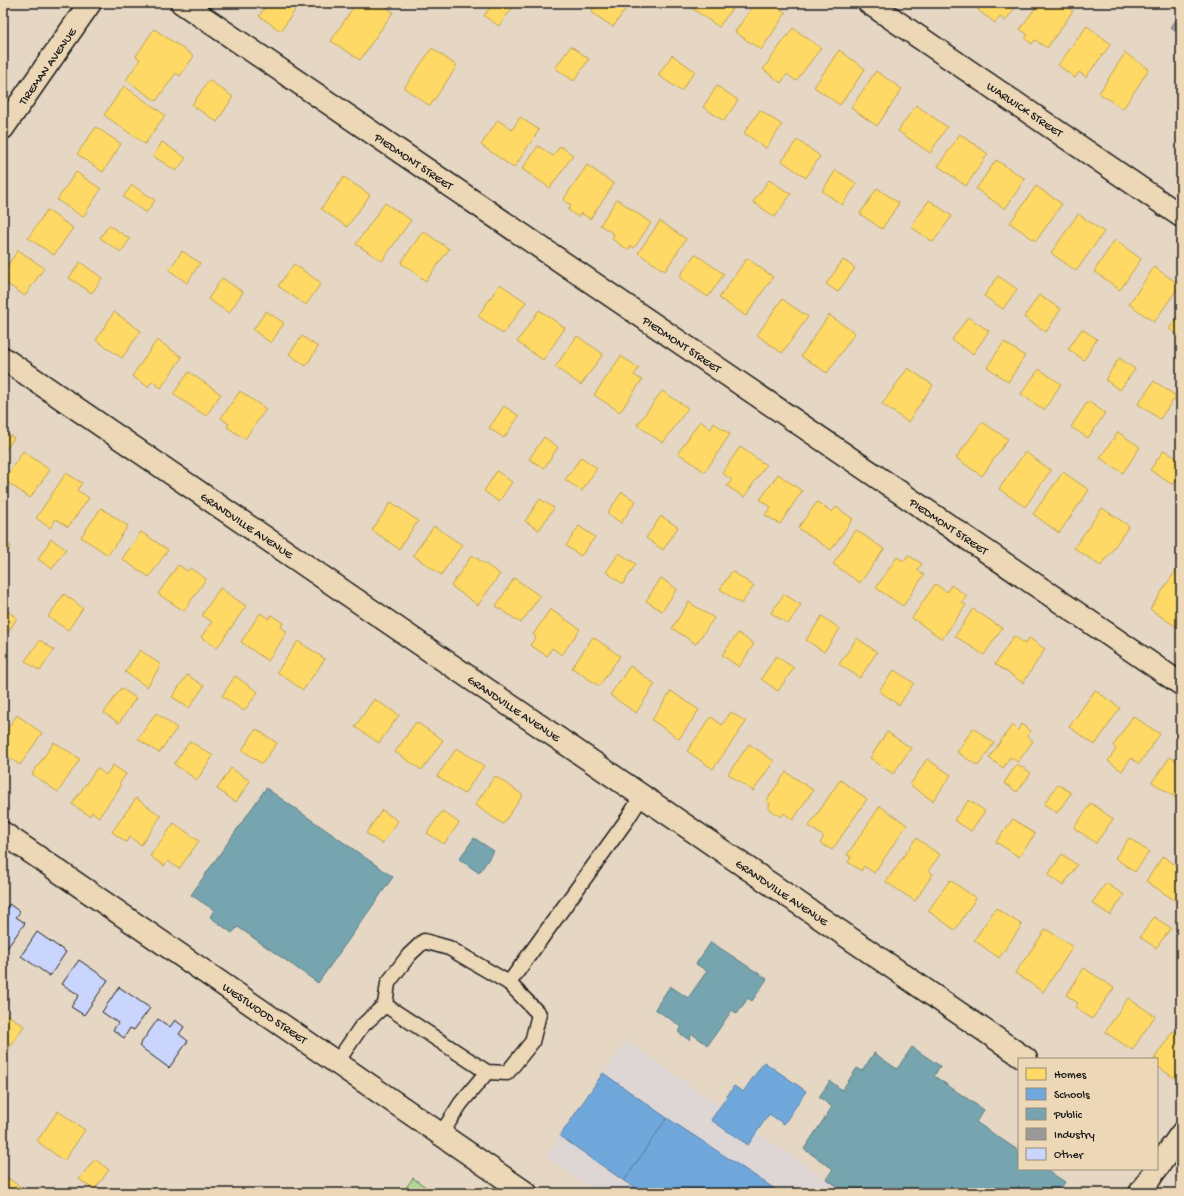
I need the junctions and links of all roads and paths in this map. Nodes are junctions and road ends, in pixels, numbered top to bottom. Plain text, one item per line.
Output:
1 (90, 3) edge
2 (182, 3) edge
3 (869, 3) edge
4 (3, 128) edge
5 (1181, 216) edge
6 (3, 358) edge
7 (1181, 684) edge
8 (642, 796) junction
9 (3, 833) edge
10 (509, 983) junction
11 (385, 1005) junction
12 (1025, 1058) edge
13 (337, 1062) junction
14 (488, 1072) junction
15 (441, 1134) junction
16 (1181, 1134) edge
17 (1164, 1161) edge
18 (1157, 1170) edge
19 (526, 1193) edge
20 (1140, 1193) edge

1 - 4 street, TIREMAN AVENUE
2 - 7 street, PIEDMONT STREET
3 - 5 street, WARWICK STREET
6 - 8 street, GRANDVILLE AVENUE
8 - 10 lane
8 - 12 street, GRANDVILLE AVENUE
9 - 13 street, WESTWOOD STREET
10 - 11 lane
10 - 14 lane
11 - 13 lane
11 - 14 lane
13 - 15 street, WESTWOOD STREET
14 - 15 lane
15 - 19 street, WESTWOOD STREET
16 - 17 street
18 - 20 street

